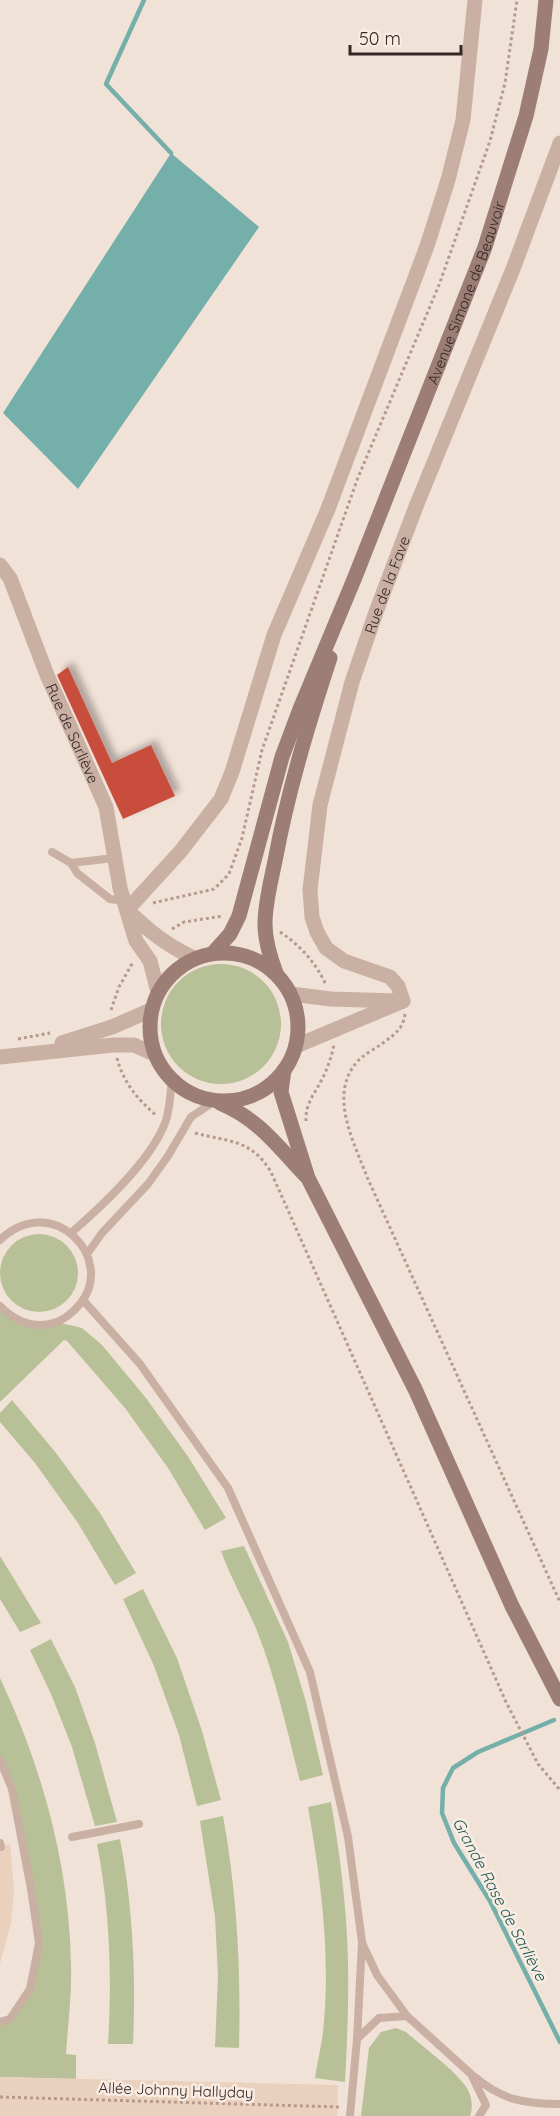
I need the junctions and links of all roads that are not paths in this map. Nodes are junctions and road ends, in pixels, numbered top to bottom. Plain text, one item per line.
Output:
1 (476, 0) edge
2 (546, 0) edge
3 (560, 143) edge
4 (0, 566) edge
5 (355, 577) junction
6 (300, 709) junction
7 (52, 852) dead end
8 (114, 858) junction
9 (71, 863) junction
10 (126, 906) junction
11 (218, 952) junction
12 (194, 958) junction
13 (276, 973) junction
14 (158, 992) junction
15 (291, 994) junction
16 (404, 1001) junction
17 (151, 1010) junction
18 (296, 1046) junction
19 (34, 1052) junction
20 (0, 1057) edge
21 (157, 1059) junction
22 (284, 1070) junction
23 (172, 1081) junction
24 (215, 1101) junction
25 (308, 1178) junction
26 (70, 1233) junction
27 (0, 1240) edge
28 (87, 1254) junction
29 (83, 1300) junction
30 (0, 1306) edge
31 (560, 1699) edge
32 (0, 1760) edge
33 (139, 1824) dead end
34 (72, 1837) dead end
35 (362, 1942) junction
36 (407, 2016) junction
37 (0, 2022) edge
38 (357, 2039) junction
39 (471, 2074) junction
40 (560, 2104) edge
41 (350, 2111) edge
42 (479, 2116) edge

1 - 10 street
2 - 5 main road, Avenue Simone de Beauvoir
3 - 16 street, Rue de la Fave
4 - 8 street, Rue de Sarliève
5 - 6 main road
5 - 13 main road
6 - 11 main road
6 - 11 main road
7 - 9 lane
8 - 9 lane
8 - 10 street, Rue de Sarliève
9 - 10 lane
10 - 12 street
10 - 14 street, Rue de Sarliève
11 - 12 main road
11 - 13 main road
12 - 14 main road
13 - 15 main road
14 - 17 main road
15 - 16 street
15 - 18 main road
16 - 18 street
17 - 19 street
17 - 21 main road
18 - 22 main road
19 - 20 street
19 - 21 street
19 - 21 street
21 - 23 main road
22 - 24 main road
22 - 25 main road
23 - 24 main road
23 - 26 lane
24 - 25 main road
24 - 28 lane
25 - 31 main road
26 - 27 lane
26 - 28 lane
28 - 29 lane
29 - 30 lane
29 - 35 lane
32 - 37 lane
33 - 34 lane
35 - 36 lane
35 - 38 lane
36 - 38 lane
36 - 39 lane
38 - 41 lane
39 - 40 lane
39 - 42 lane

